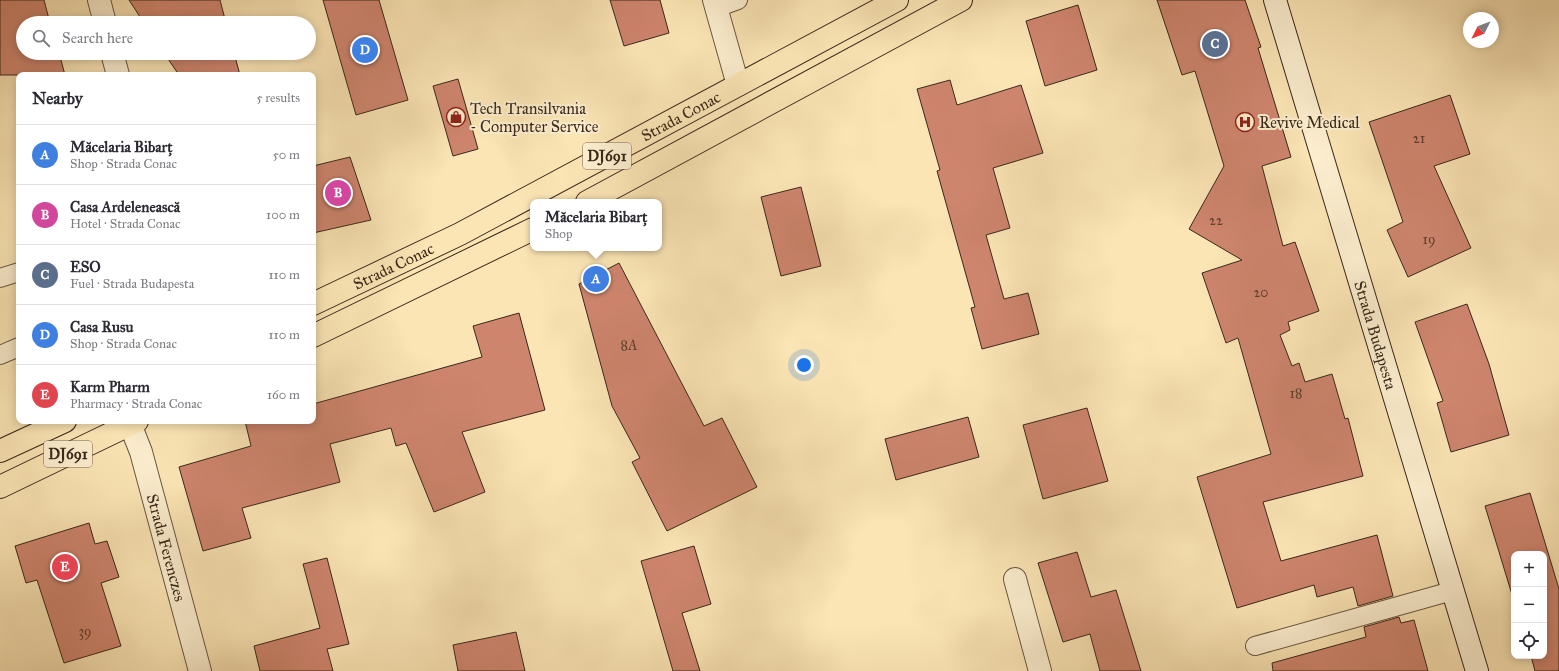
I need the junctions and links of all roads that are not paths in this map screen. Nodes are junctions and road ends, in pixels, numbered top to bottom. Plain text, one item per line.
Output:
1 (99, 0) edge
2 (738, 0) edge
3 (897, 0) edge
4 (961, 0) edge
5 (1275, 0) edge
6 (715, 4) edge
7 (103, 16) edge
8 (114, 60) edge
9 (117, 72) edge
10 (738, 85) junction
11 (593, 199) edge
12 (530, 230) edge
13 (16, 273) edge
14 (0, 278) edge
15 (316, 303) edge
16 (316, 335) edge
17 (16, 348) edge
18 (0, 355) edge
19 (59, 424) edge
20 (132, 424) edge
21 (134, 424) edge
22 (0, 452) edge
23 (0, 487) edge
24 (1015, 579) dead end
25 (1452, 591) junction
26 (1255, 646) dead end
27 (200, 671) edge
28 (1040, 671) edge
29 (1476, 671) edge

1 - 7 street
2 - 6 lane
3 - 10 main road, Strada Conac / DJ691
4 - 11 main road, Strada Conac / DJ691
5 - 25 street, Strada Budapesta
6 - 10 street
8 - 9 street
10 - 15 main road, Strada Conac / DJ691
12 - 16 main road, Strada Conac
13 - 14 lane
17 - 18 lane
19 - 22 main road, DJ691
20 - 23 main road, DJ691
21 - 27 street, Strada Ferenczes
24 - 28 street
25 - 26 lane
25 - 29 street, Strada Budapesta

